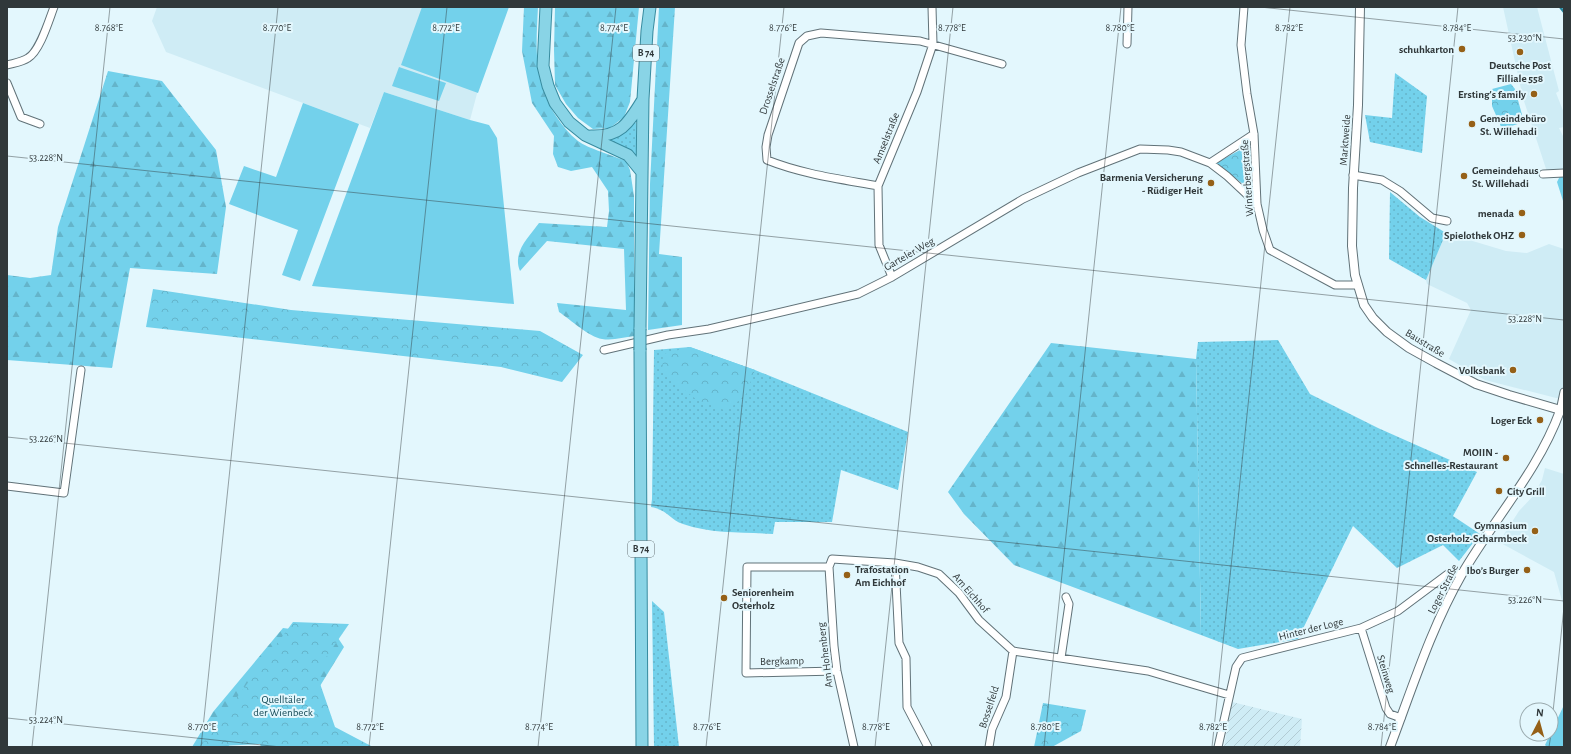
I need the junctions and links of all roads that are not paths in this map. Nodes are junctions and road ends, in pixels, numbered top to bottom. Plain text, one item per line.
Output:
1 (54, 7) edge
2 (546, 7) edge
3 (650, 7) edge
4 (932, 7) edge
5 (1128, 7) edge
6 (1244, 7) edge
7 (1360, 7) edge
8 (933, 44) junction
9 (1127, 44) dead end
10 (1002, 64) dead end
11 (7, 65) edge
12 (7, 83) edge
13 (643, 98) junction
14 (40, 124) dead end
15 (1254, 134) junction
16 (585, 135) junction
17 (1210, 163) junction
18 (641, 171) junction
19 (1564, 173) edge
20 (1543, 174) dead end
21 (1353, 175) junction
22 (878, 186) junction
23 (1258, 204) junction
24 (1447, 221) dead end
25 (1355, 275) joint
26 (892, 277) junction
27 (1358, 285) junction
28 (604, 350) dead end
29 (81, 370) dead end
30 (1564, 392) edge
31 (1562, 411) edge
32 (7, 486) edge
33 (832, 559) joint
34 (895, 563) junction
35 (829, 567) junction
36 (1462, 574) junction
37 (1066, 597) dead end
38 (1361, 628) junction
39 (1013, 651) junction
40 (1062, 658) junction
41 (837, 671) junction
42 (1229, 695) junction
43 (1401, 718) junction
44 (642, 747) edge
45 (854, 747) edge
46 (928, 747) edge
47 (989, 747) edge
48 (1218, 747) edge
49 (1390, 747) edge

1 - 11 street
2 - 16 main road
3 - 13 main road, B 74
4 - 8 street, Amselstraße
5 - 9 street
6 - 15 street, Winterbergstraße
7 - 21 street, Marktweide
8 - 10 street
8 - 22 street, Amselstraße
8 - 22 street, Drosselstraße
12 - 14 street
13 - 16 main road
13 - 18 main road, B 74
15 - 17 street
15 - 23 street, Winterbergstraße
16 - 18 main road
17 - 23 street, Garteler Weg
17 - 26 street, Garteler Weg
18 - 44 main road, B 74, bridge
19 - 20 street
21 - 24 street
21 - 25 street, Marktweide
22 - 26 street, Amselstraße
23 - 27 street, Winterbergstraße
25 - 27 street, Baustraße
26 - 28 street, Garteler Weg
27 - 31 street, Baustraße
29 - 32 street
30 - 31 street
31 - 36 street, Loger Straße
33 - 34 street, Am Eichhof
33 - 35 street, Am Hohenberg
34 - 39 street, Am Eichhof
34 - 46 street
35 - 41 street, Am Hohenberg
35 - 41 street, Bergkamp
36 - 38 street, Hinter der Loge
36 - 43 street, Loger Straße
37 - 40 street
38 - 42 street, Hinter der Loge
38 - 43 street, Steinweg
39 - 40 street
39 - 47 street, Bosselfeld
40 - 42 street
41 - 45 street, Am Hohenberg
42 - 48 street, Hinter der Loge
43 - 49 street, Loger Straße

